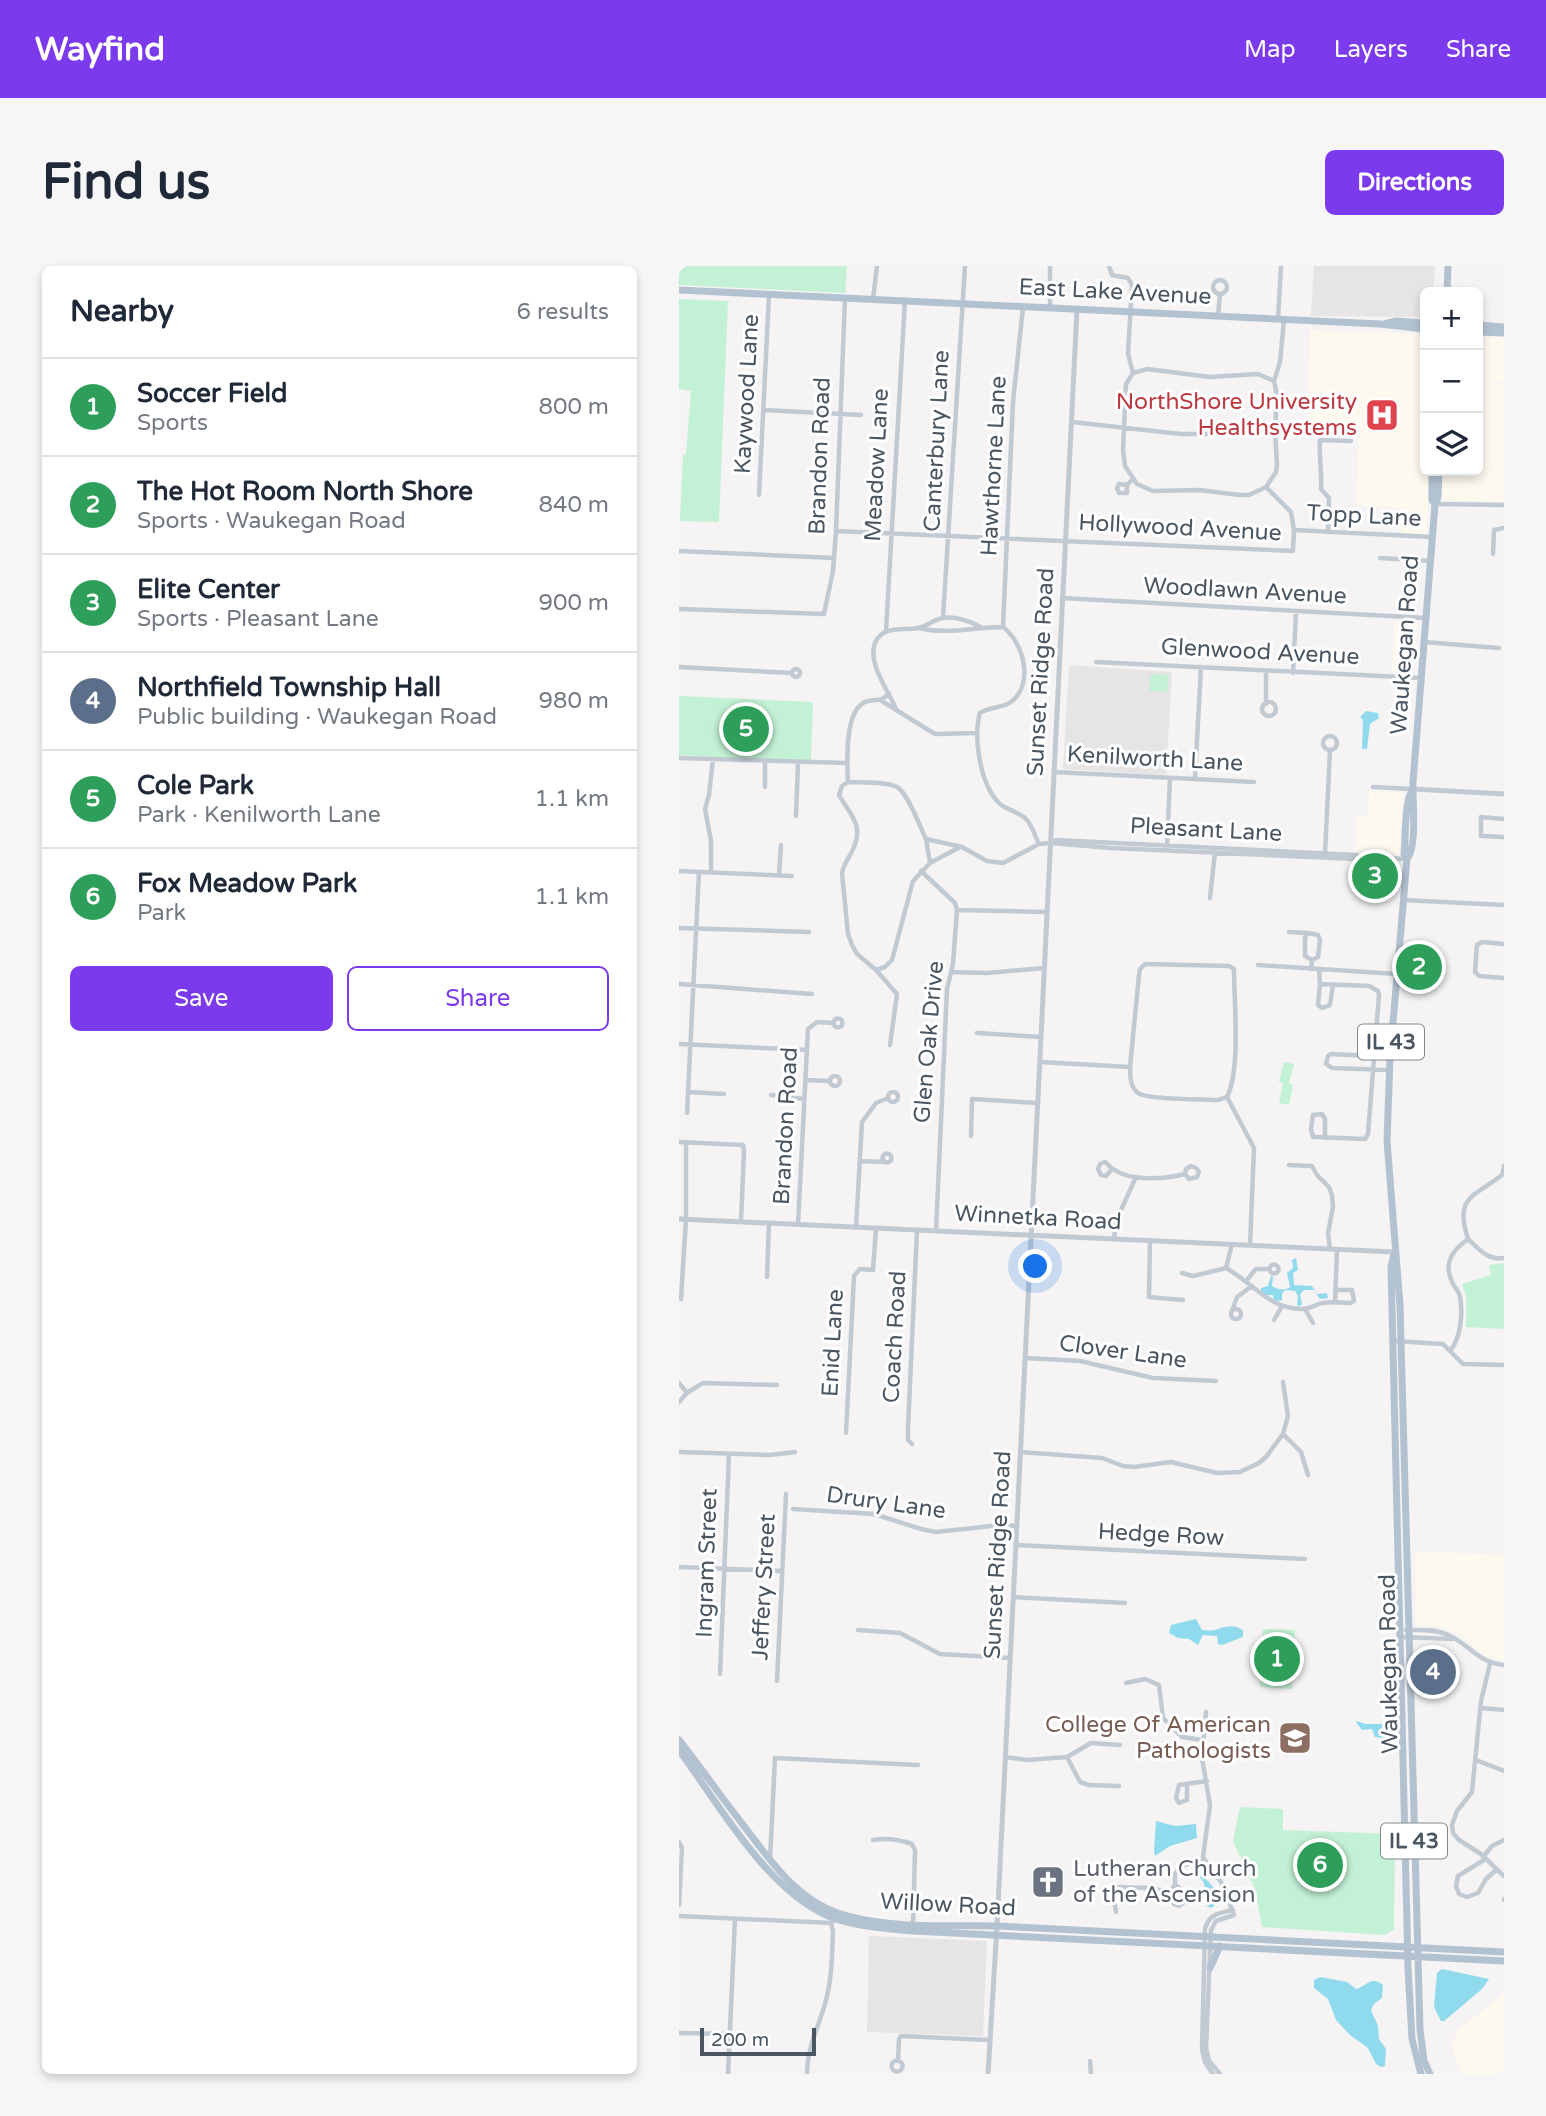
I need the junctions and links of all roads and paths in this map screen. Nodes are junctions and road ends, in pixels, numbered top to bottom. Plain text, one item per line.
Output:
1 (877, 266) edge
2 (965, 266) edge
3 (1050, 266) edge
4 (1109, 266) edge
5 (1281, 266) edge
6 (1448, 266) edge
7 (1447, 287) edge
8 (679, 290) edge
9 (769, 294) junction
10 (1220, 294) dead end
11 (845, 298) junction
12 (873, 299) junction
13 (905, 300) junction
14 (962, 303) junction
15 (1023, 307) junction
16 (1050, 308) junction
17 (1077, 309) junction
18 (1131, 312) junction
19 (1218, 316) junction
20 (1281, 320) junction
21 (1420, 323) edge
22 (1380, 324) junction
23 (1483, 326) edge
24 (1504, 327) edge
25 (1420, 328) edge
26 (1483, 332) edge
27 (1504, 333) edge
28 (1133, 373) junction
29 (1274, 381) junction
30 (763, 410) junction
31 (839, 414) junction
32 (861, 415) dead end
33 (1072, 422) junction
34 (1126, 426) junction
35 (1275, 430) junction
36 (1351, 441) dead end
37 (1432, 476) edge
38 (1439, 476) edge
39 (1132, 480) junction
40 (1127, 485) dead end
41 (1266, 487) junction
42 (759, 495) dead end
43 (1435, 504) junction
44 (1504, 505) edge
45 (1504, 528) edge
46 (1294, 530) junction
47 (836, 531) junction
48 (1328, 532) junction
49 (891, 534) junction
50 (949, 536) junction
51 (1432, 537) junction
52 (1008, 539) junction
53 (1066, 541) junction
54 (679, 551) edge
55 (1493, 554) dead end
56 (834, 558) junction
57 (1380, 558) dead end
58 (1430, 561) junction
59 (1062, 598) junction
60 (679, 609) edge
61 (1296, 612) junction
62 (943, 618) junction
63 (1426, 618) junction
64 (980, 627) junction
65 (1003, 627) junction
66 (919, 628) junction
67 (886, 631) junction
68 (1424, 642) junction
69 (1499, 648) dead end
70 (1096, 662) dead end
71 (679, 667) edge
72 (1201, 667) junction
73 (1266, 672) junction
74 (792, 673) dead end
75 (1293, 673) junction
76 (1421, 678) junction
77 (889, 693) junction
78 (880, 700) junction
79 (1266, 704) dead end
80 (896, 709) junction
81 (977, 733) junction
82 (1330, 750) dead end
83 (679, 758) edge
84 (713, 759) junction
85 (765, 761) junction
86 (798, 762) junction
87 (847, 763) junction
88 (1054, 772) junction
89 (1170, 778) junction
90 (1195, 778) junction
91 (848, 782) junction
92 (1254, 782) dead end
93 (765, 787) dead end
94 (1373, 787) dead end
95 (1413, 789) junction
96 (1504, 794) edge
97 (796, 816) dead end
98 (1504, 819) edge
99 (1504, 837) edge
100 (926, 839) junction
101 (1050, 843) junction
102 (1039, 844) junction
103 (781, 845) dead end
104 (960, 847) junction
105 (1167, 848) junction
106 (1215, 850) junction
107 (1325, 855) junction
108 (1407, 859) junction
109 (930, 863) junction
110 (679, 871) edge
111 (921, 871) junction
112 (699, 872) junction
113 (711, 872) junction
114 (779, 875) junction
115 (792, 876) dead end
116 (1210, 898) dead end
117 (1403, 900) junction
118 (1504, 905) edge
119 (957, 910) junction
120 (1046, 912) junction
121 (679, 928) edge
122 (697, 929) junction
123 (809, 932) dead end
124 (1289, 932) dead end
125 (1308, 933) junction
126 (1504, 944) edge
127 (1312, 960) junction
128 (1258, 965) dead end
129 (1044, 968) junction
130 (1311, 969) junction
131 (876, 970) junction
132 (1319, 970) junction
133 (951, 972) junction
134 (1397, 974) junction
135 (1504, 978) edge
136 (679, 984) edge
137 (1320, 984) junction
138 (693, 985) junction
139 (1333, 985) junction
140 (812, 994) dead end
141 (833, 1023) dead end
142 (977, 1033) dead end
143 (1041, 1037) junction
144 (679, 1044) edge
145 (691, 1045) junction
146 (890, 1045) dead end
147 (807, 1050) junction
148 (1374, 1056) junction
149 (1390, 1057) junction
150 (1040, 1062) junction
151 (1130, 1067) junction
152 (1372, 1070) junction
153 (1389, 1070) junction
154 (806, 1080) junction
155 (830, 1081) dead end
156 (688, 1092) junction
157 (724, 1094) dead end
158 (771, 1095) dead end
159 (1227, 1097) junction
160 (888, 1098) dead end
161 (804, 1099) junction
162 (1038, 1103) junction
163 (687, 1113) dead end
164 (971, 1136) dead end
165 (1325, 1138) junction
166 (679, 1142) edge
167 (686, 1142) junction
168 (860, 1161) junction
169 (884, 1162) dead end
170 (1289, 1165) dead end
171 (1504, 1166) edge
172 (1112, 1169) dead end
173 (1185, 1174) dead end
174 (1136, 1177) junction
175 (682, 1219) edge
176 (741, 1222) junction
177 (769, 1223) junction
178 (799, 1224) junction
179 (856, 1227) junction
180 (876, 1228) junction
181 (917, 1230) junction
182 (936, 1231) junction
183 (1031, 1235) junction
184 (1114, 1239) junction
185 (1468, 1239) junction
186 (1150, 1241) junction
187 (1232, 1244) junction
188 (1250, 1245) junction
189 (1330, 1249) junction
190 (1337, 1249) junction
191 (1394, 1252) junction
192 (1504, 1258) edge
193 (1226, 1268) junction
194 (1270, 1269) dead end
195 (1182, 1273) dead end
196 (767, 1277) dead end
197 (1247, 1281) junction
198 (1252, 1286) junction
199 (1335, 1290) junction
200 (681, 1299) dead end
201 (1183, 1300) dead end
202 (1335, 1303) junction
203 (1282, 1306) junction
204 (1305, 1309) junction
205 (1232, 1311) dead end
206 (1274, 1320) dead end
207 (1313, 1324) dead end
208 (1397, 1342) junction
209 (1450, 1351) junction
210 (1025, 1357) junction
211 (1504, 1365) edge
212 (1216, 1381) dead end
213 (1283, 1382) dead end
214 (679, 1383) edge
215 (777, 1385) dead end
216 (687, 1393) junction
217 (679, 1402) edge
218 (846, 1433) dead end
219 (1283, 1434) junction
220 (912, 1444) dead end
221 (679, 1452) edge
222 (795, 1452) dead end
223 (1020, 1452) junction
224 (729, 1454) junction
225 (1308, 1475) dead end
226 (786, 1494) dead end
227 (793, 1509) dead end
228 (1016, 1526) junction
229 (1016, 1545) junction
230 (1305, 1559) dead end
231 (679, 1567) edge
232 (724, 1568) junction
233 (782, 1571) junction
234 (1013, 1597) junction
235 (1125, 1603) dead end
236 (857, 1630) dead end
237 (1404, 1634) junction
238 (1010, 1658) junction
239 (1490, 1664) junction
240 (1504, 1665) edge
241 (720, 1674) dead end
242 (777, 1681) dead end
243 (1126, 1683) dead end
244 (1481, 1707) junction
245 (1504, 1710) edge
246 (1206, 1712) dead end
247 (679, 1740) edge
248 (1202, 1740) junction
249 (1120, 1745) dead end
250 (679, 1750) edge
251 (1005, 1757) junction
252 (1067, 1757) junction
253 (1475, 1760) junction
254 (918, 1765) dead end
255 (1504, 1771) edge
256 (1207, 1781) junction
257 (1119, 1786) dead end
258 (1187, 1786) dead end
259 (873, 1840) dead end
260 (1504, 1840) edge
261 (679, 1842) edge
262 (1484, 1858) junction
263 (1204, 1860) junction
264 (767, 1863) junction
265 (1496, 1870) junction
266 (1504, 1876) edge
267 (1175, 1885) junction
268 (1170, 1892) junction
269 (679, 1905) edge
270 (1116, 1912) dead end
271 (679, 1916) edge
272 (735, 1919) junction
273 (834, 1921) junction
274 (913, 1928) junction
275 (997, 1930) junction
276 (1208, 1942) junction
277 (1220, 1946) junction
278 (1408, 1952) junction
279 (1417, 1952) junction
280 (1504, 1952) edge
281 (1504, 1961) edge
282 (1210, 1968) junction
283 (679, 2033) edge
284 (730, 2034) junction
285 (989, 2040) junction
286 (898, 2061) dead end
287 (1090, 2061) dead end
288 (728, 2074) edge
289 (807, 2074) edge
290 (988, 2074) edge
291 (1091, 2074) edge
292 (1213, 2074) edge
293 (1220, 2074) edge
294 (1421, 2074) edge
295 (1430, 2074) edge

1 - 12 street
2 - 14 street, Canterbury Lane
3 - 16 street
4 - 18 street
5 - 20 street
6 - 7 main road
8 - 9 main road, East Lake Avenue
9 - 11 main road, East Lake Avenue
9 - 30 street, Kaywood Lane
10 - 19 street
11 - 12 main road, East Lake Avenue
11 - 31 street, Brandon Road
12 - 13 main road, East Lake Avenue
13 - 14 main road, East Lake Avenue
13 - 49 street, Meadow Lane
14 - 15 main road, East Lake Avenue
14 - 50 street, Canterbury Lane
15 - 16 main road, East Lake Avenue
15 - 52 street, Hawthorne Lane
16 - 17 main road, East Lake Avenue
17 - 18 main road, East Lake Avenue
17 - 33 street, Sunset Ridge Road
18 - 19 main road, East Lake Avenue
18 - 28 street
19 - 20 main road, East Lake Avenue
20 - 22 main road, East Lake Avenue
20 - 29 street
21 - 22 main road, East Lake Avenue
22 - 25 main road, East Lake Avenue
23 - 24 main road
26 - 27 main road
28 - 29 street
28 - 34 street
29 - 35 street
30 - 31 street
30 - 42 street, Kaywood Lane
31 - 32 street
31 - 47 street, Brandon Road
33 - 34 street
33 - 53 street, Sunset Ridge Road
34 - 35 street
34 - 39 street
35 - 41 street
36 - 48 street
37 - 43 main road, Waukegan Road / IL 43
38 - 43 main road, Waukegan Road / IL 43
39 - 40 street
39 - 41 street
41 - 46 street
43 - 44 street
43 - 51 main road, Waukegan Road / IL 43
45 - 55 street
46 - 48 street, Topp Lane
46 - 53 street, Hollywood Avenue
47 - 49 street, Hollywood Avenue
47 - 56 street, Brandon Road
48 - 51 street, Topp Lane
49 - 50 street, Hollywood Avenue
49 - 67 street, Meadow Lane
50 - 52 street, Hollywood Avenue
50 - 62 street, Canterbury Lane
51 - 58 main road, Waukegan Road / IL 43
52 - 53 street, Hollywood Avenue
52 - 65 street, Hawthorne Lane
53 - 59 street, Sunset Ridge Road
54 - 56 street
56 - 60 street, Brandon Road
57 - 58 street
58 - 63 main road, Waukegan Road / IL 43
59 - 61 street, Woodlawn Avenue
59 - 88 street, Sunset Ridge Road
61 - 63 street, Woodlawn Avenue
61 - 75 street
62 - 64 street
62 - 66 street
63 - 68 main road, Waukegan Road / IL 43
64 - 65 street
64 - 66 street
65 - 81 street
66 - 67 street
67 - 77 street, Meadow Lane
68 - 69 street
68 - 76 main road, Waukegan Road / IL 43
70 - 72 street, Glenwood Avenue
71 - 74 street
72 - 73 street, Glenwood Avenue
72 - 90 street
73 - 75 street, Glenwood Avenue
73 - 79 street
75 - 76 street, Glenwood Avenue
76 - 95 main road, Waukegan Road / IL 43
77 - 78 street
77 - 80 street, Meadow Lane
78 - 80 street
78 - 87 street
80 - 81 street
81 - 102 street
82 - 107 street
83 - 84 street
84 - 85 street
84 - 113 street
85 - 86 street
85 - 93 street
86 - 87 street
86 - 97 street
87 - 91 street
88 - 89 street, Kenilworth Lane
88 - 101 street, Sunset Ridge Road
89 - 90 street, Kenilworth Lane
89 - 105 street
90 - 92 street, Kenilworth Lane
91 - 100 street
91 - 131 street
94 - 95 street
95 - 96 street
95 - 108 main road, Waukegan Road / IL 43
98 - 99 street
100 - 104 street, Pleasant Lane
100 - 109 street
101 - 102 street, Pleasant Lane
101 - 105 street, Pleasant Lane
101 - 120 street, Sunset Ridge Road
102 - 104 street, Pleasant Lane
103 - 114 street
104 - 109 street
105 - 106 street, Pleasant Lane
106 - 107 street, Pleasant Lane
106 - 116 street
107 - 108 street, Pleasant Lane
108 - 117 main road, Waukegan Road / IL 43
109 - 111 street
110 - 112 street
111 - 119 street
111 - 131 street
112 - 113 street
112 - 122 street
113 - 114 street
114 - 115 street
117 - 118 street
117 - 134 main road, Waukegan Road / IL 43
119 - 120 street
119 - 133 street, Glen Oak Drive
120 - 129 street, Sunset Ridge Road
121 - 122 street
122 - 123 street
122 - 138 street
124 - 125 street
125 - 127 street
125 - 127 street
126 - 135 street
127 - 130 street
128 - 130 street
129 - 133 street
129 - 143 street, Sunset Ridge Road
130 - 132 street
131 - 146 street
132 - 134 street
132 - 137 street
133 - 182 street, Glen Oak Drive
134 - 149 main road, Waukegan Road / IL 43
136 - 138 street
137 - 139 street
137 - 139 street
138 - 140 street
138 - 145 street
139 - 148 street
141 - 147 street, Brandon Road
142 - 143 street
143 - 150 street, Sunset Ridge Road
144 - 145 street
145 - 147 street
145 - 156 street
147 - 154 street, Brandon Road
148 - 149 street
148 - 152 street
148 - 152 street
149 - 153 main road, Waukegan Road / IL 43
150 - 151 street
150 - 162 street, Sunset Ridge Road
151 - 159 street
151 - 159 street
152 - 153 street
152 - 165 street
153 - 191 main road, Waukegan Road / IL 43
154 - 155 street
154 - 161 street, Brandon Road
156 - 157 street
156 - 163 street
158 - 161 street
159 - 188 street
160 - 168 street
161 - 178 street, Brandon Road
162 - 164 street
162 - 183 street, Sunset Ridge Road
165 - 165 street
166 - 167 street
167 - 175 street
167 - 176 street
168 - 169 street
168 - 179 street
170 - 189 street
171 - 185 street
172 - 174 street
173 - 174 street
174 - 184 street
175 - 176 street, Winnetka Road
175 - 200 street
176 - 177 street, Winnetka Road
177 - 178 street, Winnetka Road
177 - 196 street
178 - 179 street, Winnetka Road
179 - 180 street, Winnetka Road
180 - 181 street, Winnetka Road
180 - 218 street, Enid Lane
181 - 182 street, Winnetka Road
181 - 220 street, Coach Road
182 - 183 street, Winnetka Road
183 - 184 street, Winnetka Road
183 - 210 street, Sunset Ridge Road
184 - 186 street, Winnetka Road
185 - 192 street
185 - 209 street
186 - 187 street, Winnetka Road
186 - 201 street
187 - 188 street, Winnetka Road
187 - 193 street
188 - 189 street, Winnetka Road
189 - 190 street, Winnetka Road
190 - 191 street, Winnetka Road
190 - 199 street
191 - 208 main road, Waukegan Road / IL 43
193 - 195 street
193 - 197 street
194 - 197 street
197 - 198 street
198 - 203 street
198 - 205 street
199 - 202 street
199 - 202 street
202 - 204 street
203 - 204 street
203 - 206 street
204 - 207 street
208 - 209 street
208 - 237 main road, Waukegan Road / IL 43
209 - 211 street
210 - 212 street, Clover Lane
210 - 223 street, Sunset Ridge Road
213 - 219 street
214 - 216 street
215 - 216 street
216 - 217 street
219 - 223 street
219 - 225 street
221 - 224 street
222 - 224 street
223 - 228 street, Sunset Ridge Road
224 - 232 street, Ingram Street
226 - 233 street, Jeffery Street
227 - 228 street, Drury Lane
228 - 229 street, Sunset Ridge Road
229 - 230 street, Hedge Row
229 - 234 street, Sunset Ridge Road
231 - 232 street
232 - 233 street
232 - 241 street, Ingram Street
233 - 242 street, Jeffery Street
234 - 235 street
234 - 238 street, Sunset Ridge Road
236 - 238 street
237 - 239 street
237 - 278 main road, Waukegan Road / IL 43
237 - 279 main road, Waukegan Road / IL 43
238 - 251 street, Sunset Ridge Road
239 - 240 street
239 - 244 street
243 - 248 street
244 - 245 street
244 - 253 street
246 - 248 street
247 - 264 main road, Willow Road
248 - 256 street
249 - 252 street
250 - 264 main road, Willow Road
251 - 252 street
251 - 275 street, Sunset Ridge Road
252 - 257 street
253 - 255 street
253 - 262 street
254 - 264 street
256 - 258 street
256 - 263 street
259 - 274 street
260 - 262 street
261 - 269 street
262 - 265 street
262 - 265 street
263 - 267 street
263 - 276 street
264 - 273 main road, Willow Road
264 - 274 main road, Willow Road
265 - 266 street
267 - 268 street
267 - 268 street
268 - 270 street
271 - 272 street
272 - 273 street
272 - 284 street
273 - 274 main road, Willow Road
273 - 289 street
274 - 275 main road, Willow Road
275 - 276 main road, Willow Road
275 - 285 street, Sunset Ridge Road
276 - 277 main road, Willow Road
276 - 278 main road, Willow Road
276 - 282 street
276 - 292 street
277 - 278 main road, Willow Road
277 - 282 main road
278 - 279 main road, Willow Road
278 - 294 main road, Waukegan Road / IL 43
279 - 280 main road, Willow Road
279 - 281 main road, Willow Road
279 - 295 main road, Waukegan Road / IL 43
282 - 293 street
283 - 284 street
284 - 288 street
285 - 286 street
285 - 290 street, Sunset Ridge Road
287 - 291 street

